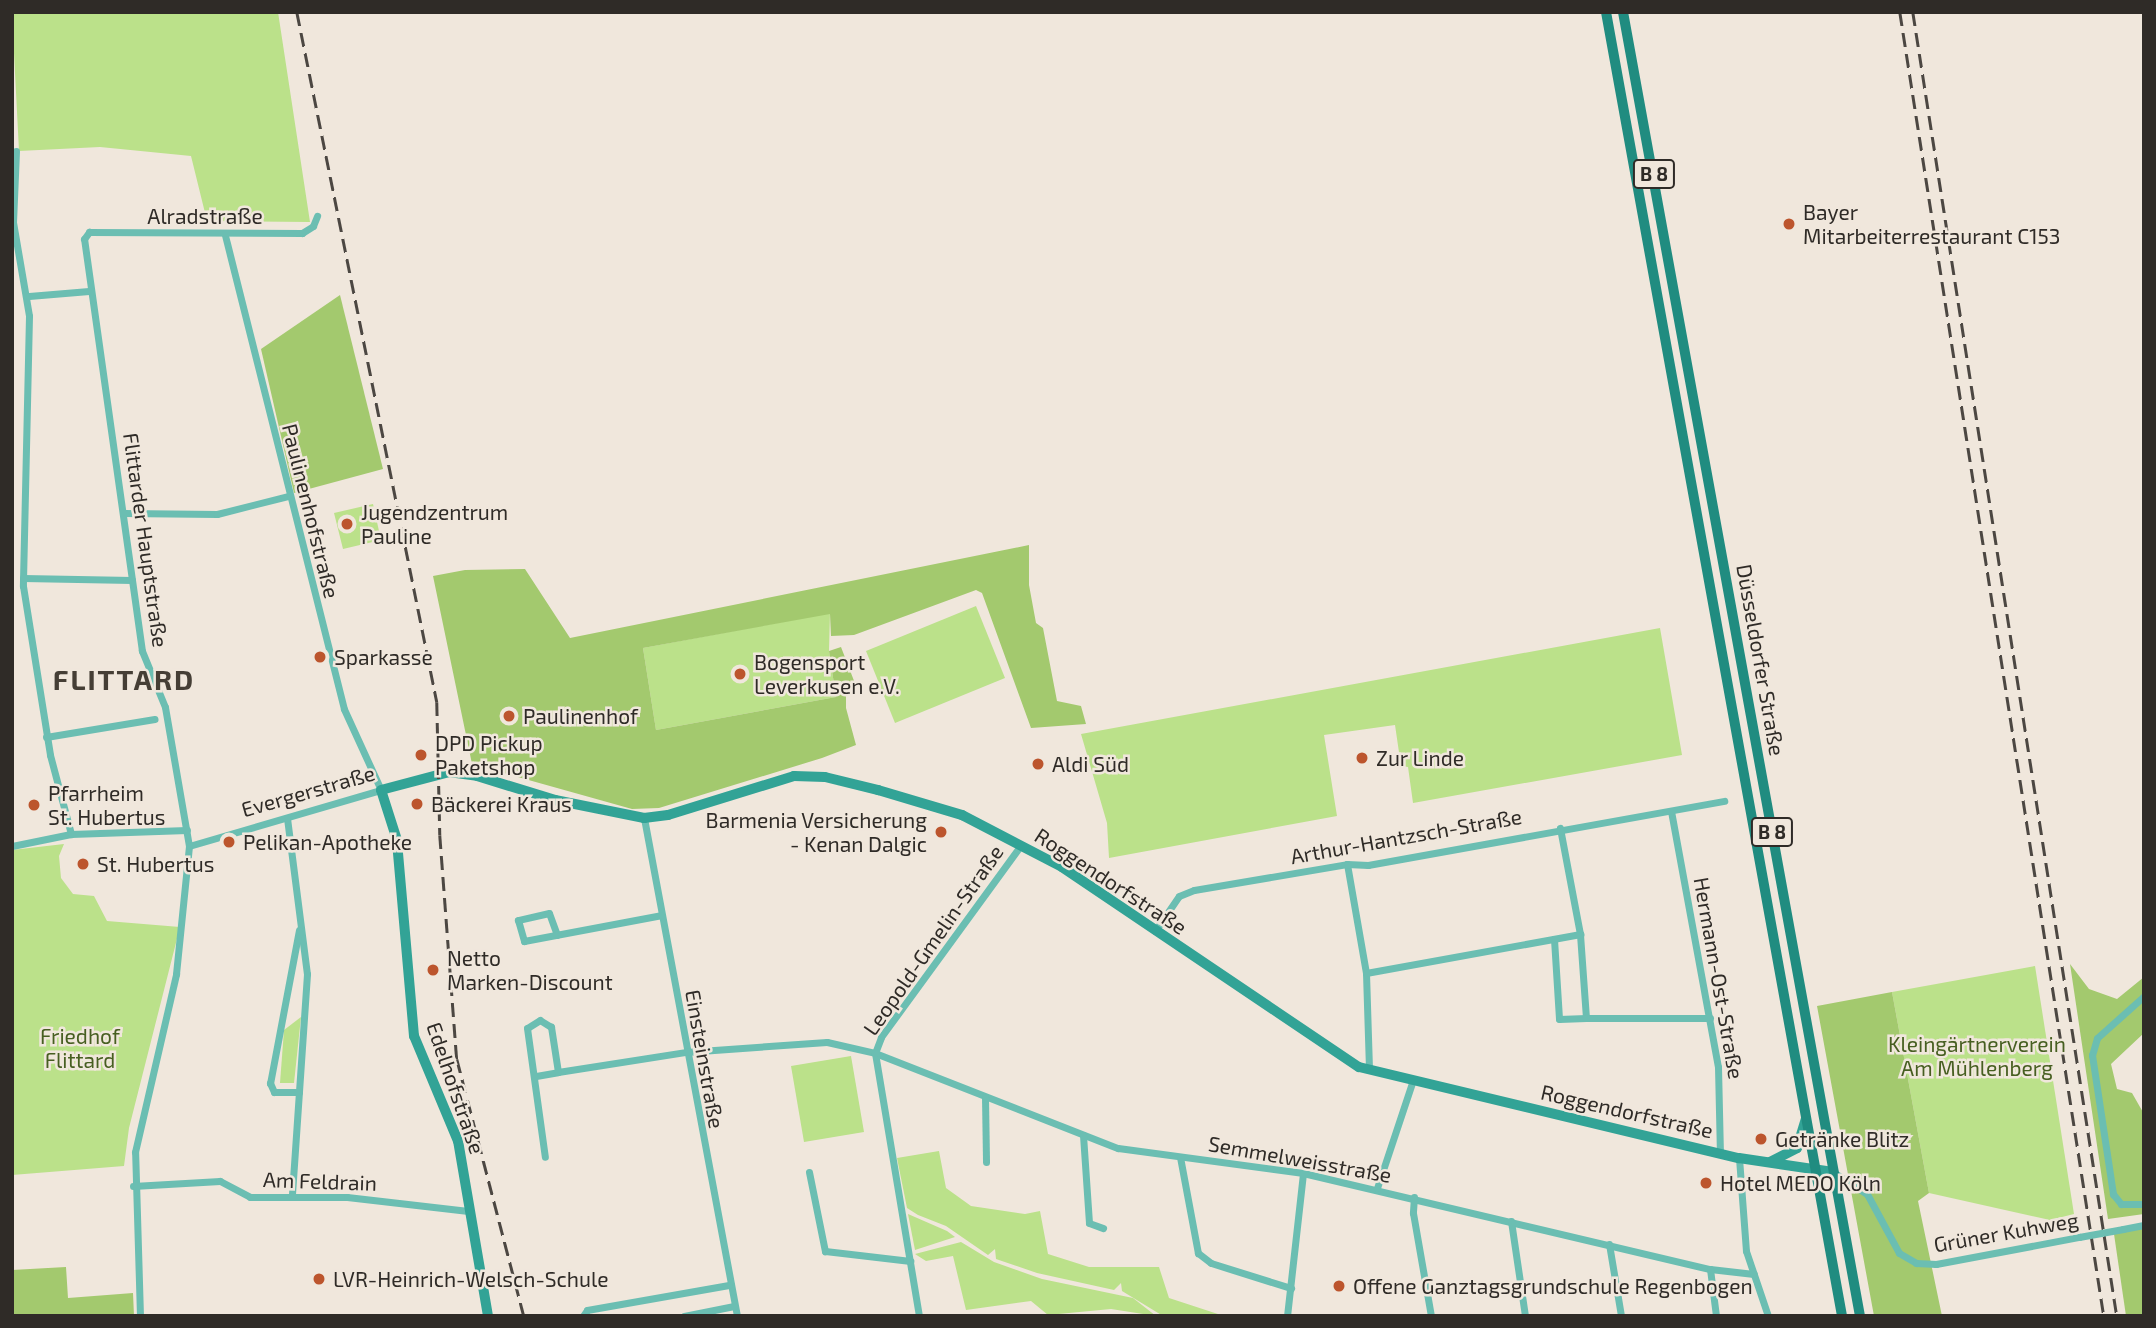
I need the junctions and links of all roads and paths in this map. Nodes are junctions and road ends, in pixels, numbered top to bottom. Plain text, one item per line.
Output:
1 (1606, 12) edge
2 (1623, 12) edge
3 (16, 151) dead end
4 (317, 216) dead end
5 (225, 235) junction
6 (86, 236) joint
7 (89, 291) junction
8 (29, 296) junction
9 (1682, 337) junction
10 (1667, 340) junction
11 (288, 496) junction
12 (124, 513) junction
13 (23, 578) junction
14 (132, 580) junction
15 (155, 719) dead end
16 (47, 737) junction
17 (439, 774) joint
18 (381, 790) junction
19 (1724, 801) dead end
20 (1671, 811) junction
21 (287, 818) junction
22 (644, 818) junction
23 (1560, 828) junction
24 (187, 831) junction
25 (71, 834) junction
26 (1021, 845) junction
27 (12, 846) edge
28 (189, 846) junction
29 (1347, 864) junction
30 (661, 915) junction
31 (300, 920) junction
32 (1155, 931) junction
33 (1580, 934) junction
34 (557, 935) junction
35 (1554, 939) junction
36 (1366, 973) junction
37 (2144, 996) edge
38 (1586, 1018) junction
39 (1710, 1018) junction
40 (686, 1052) junction
41 (875, 1053) junction
42 (1369, 1070) junction
43 (558, 1072) junction
44 (536, 1076) junction
45 (1413, 1080) junction
46 (299, 1093) junction
47 (985, 1097) junction
48 (1807, 1115) junction
49 (1083, 1135) junction
50 (1720, 1153) junction
51 (545, 1157) dead end
52 (1180, 1157) junction
53 (1739, 1158) junction
54 (986, 1162) dead end
55 (1770, 1163) junction
56 (1816, 1169) junction
57 (810, 1172) dead end
58 (1833, 1172) junction
59 (1303, 1173) junction
60 (133, 1186) junction
61 (1377, 1188) junction
62 (292, 1196) junction
63 (1415, 1197) junction
64 (2144, 1204) edge
65 (468, 1211) junction
66 (1511, 1221) junction
67 (2144, 1225) edge
68 (1103, 1228) dead end
69 (1609, 1244) junction
70 (910, 1261) junction
71 (1710, 1269) junction
72 (1754, 1274) junction
73 (729, 1286) junction
74 (1290, 1288) junction
75 (734, 1306) junction
76 (140, 1316) edge
77 (488, 1316) edge
78 (583, 1316) edge
79 (684, 1316) edge
80 (737, 1316) edge
81 (919, 1316) edge
82 (1287, 1316) edge
83 (1431, 1316) edge
84 (1525, 1316) edge
85 (1621, 1316) edge
86 (1716, 1316) edge
87 (1768, 1316) edge
88 (1842, 1316) edge
89 (1860, 1316) edge

1 - 10 main road, Düsseldorfer Straße / B 8
2 - 9 main road, Düsseldorfer Straße / B 8
3 - 8 street
4 - 5 street, Alradstraße
5 - 6 street, Alradstraße
5 - 11 street, Paulinenhofstraße
6 - 7 street, Flittarder Hauptstraße
7 - 8 street
7 - 12 street, Flittarder Hauptstraße
8 - 13 street
9 - 10 main road
9 - 58 main road, Düsseldorfer Straße / B 8
10 - 48 main road, Düsseldorfer Straße / B 8
11 - 12 street
11 - 18 street, Paulinenhofstraße
12 - 14 street, Flittarder Hauptstraße
13 - 14 street
13 - 16 street
14 - 24 street, Flittarder Hauptstraße
15 - 16 street
16 - 25 street
17 - 18 street, Evergerstraße
17 - 22 street, Roggendorfstraße
18 - 21 street, Evergerstraße
18 - 65 street, Edelhofstraße
19 - 20 street, Arthur-Hantzsch-Straße
20 - 23 street, Arthur-Hantzsch-Straße
20 - 39 street, Hermann-Ost-Straße
21 - 28 street, Evergerstraße
21 - 31 street
22 - 26 street, Roggendorfstraße
22 - 30 street, Einsteinstraße
23 - 29 street, Arthur-Hantzsch-Straße
23 - 33 street
24 - 25 street
24 - 28 street, Flittarder Hauptstraße
25 - 27 street
26 - 32 street, Roggendorfstraße
26 - 41 street, Leopold-Gmelin-Straße
28 - 60 street, Flittarder Hauptstraße
29 - 32 street, Arthur-Hantzsch-Straße
29 - 36 street
30 - 34 street
30 - 40 street, Einsteinstraße
31 - 46 street
31 - 46 street
32 - 42 street, Roggendorfstraße
33 - 35 street
33 - 38 street
34 - 34 street
35 - 36 street
35 - 38 street
36 - 42 street
37 - 64 street
38 - 39 street
39 - 50 street, Hermann-Ost-Straße
40 - 41 street, Semmelweisstraße
40 - 43 street, Semmelweisstraße
40 - 73 street, Einsteinstraße
41 - 47 street, Semmelweisstraße
41 - 70 street, Leopold-Gmelin-Straße
42 - 45 street, Roggendorfstraße
43 - 44 street, Semmelweisstraße
43 - 44 street
44 - 51 street
45 - 50 street, Roggendorfstraße
45 - 61 street
46 - 62 street
47 - 49 street, Semmelweisstraße
47 - 54 street
48 - 55 street
48 - 56 main road, Düsseldorfer Straße / B 8
49 - 52 street, Semmelweisstraße
49 - 68 street
50 - 53 street, Roggendorfstraße
52 - 59 street, Semmelweisstraße
52 - 74 street
53 - 55 street, Roggendorfstraße
53 - 72 street
55 - 56 street, Roggendorfstraße
56 - 58 street, Roggendorfstraße
56 - 88 main road, Düsseldorfer Straße / B 8
57 - 70 street
58 - 67 street, Grüner Kuhweg, bridge
58 - 89 main road, Düsseldorfer Straße / B 8
59 - 61 street, Semmelweisstraße
59 - 74 street
60 - 62 street, Am Feldrain
60 - 76 street, Flittarder Hauptstraße
61 - 63 street, Semmelweisstraße
62 - 65 street, Am Feldrain
63 - 66 street, Semmelweisstraße
63 - 83 street
65 - 77 street, Edelhofstraße
66 - 69 street, Semmelweisstraße
66 - 84 street
69 - 71 street, Semmelweisstraße
69 - 85 street
70 - 81 street, Leopold-Gmelin-Straße
71 - 72 street, Semmelweisstraße
71 - 86 street
72 - 87 street
73 - 75 street, Einsteinstraße
73 - 78 street
74 - 82 street
75 - 79 street
75 - 80 street, Einsteinstraße

